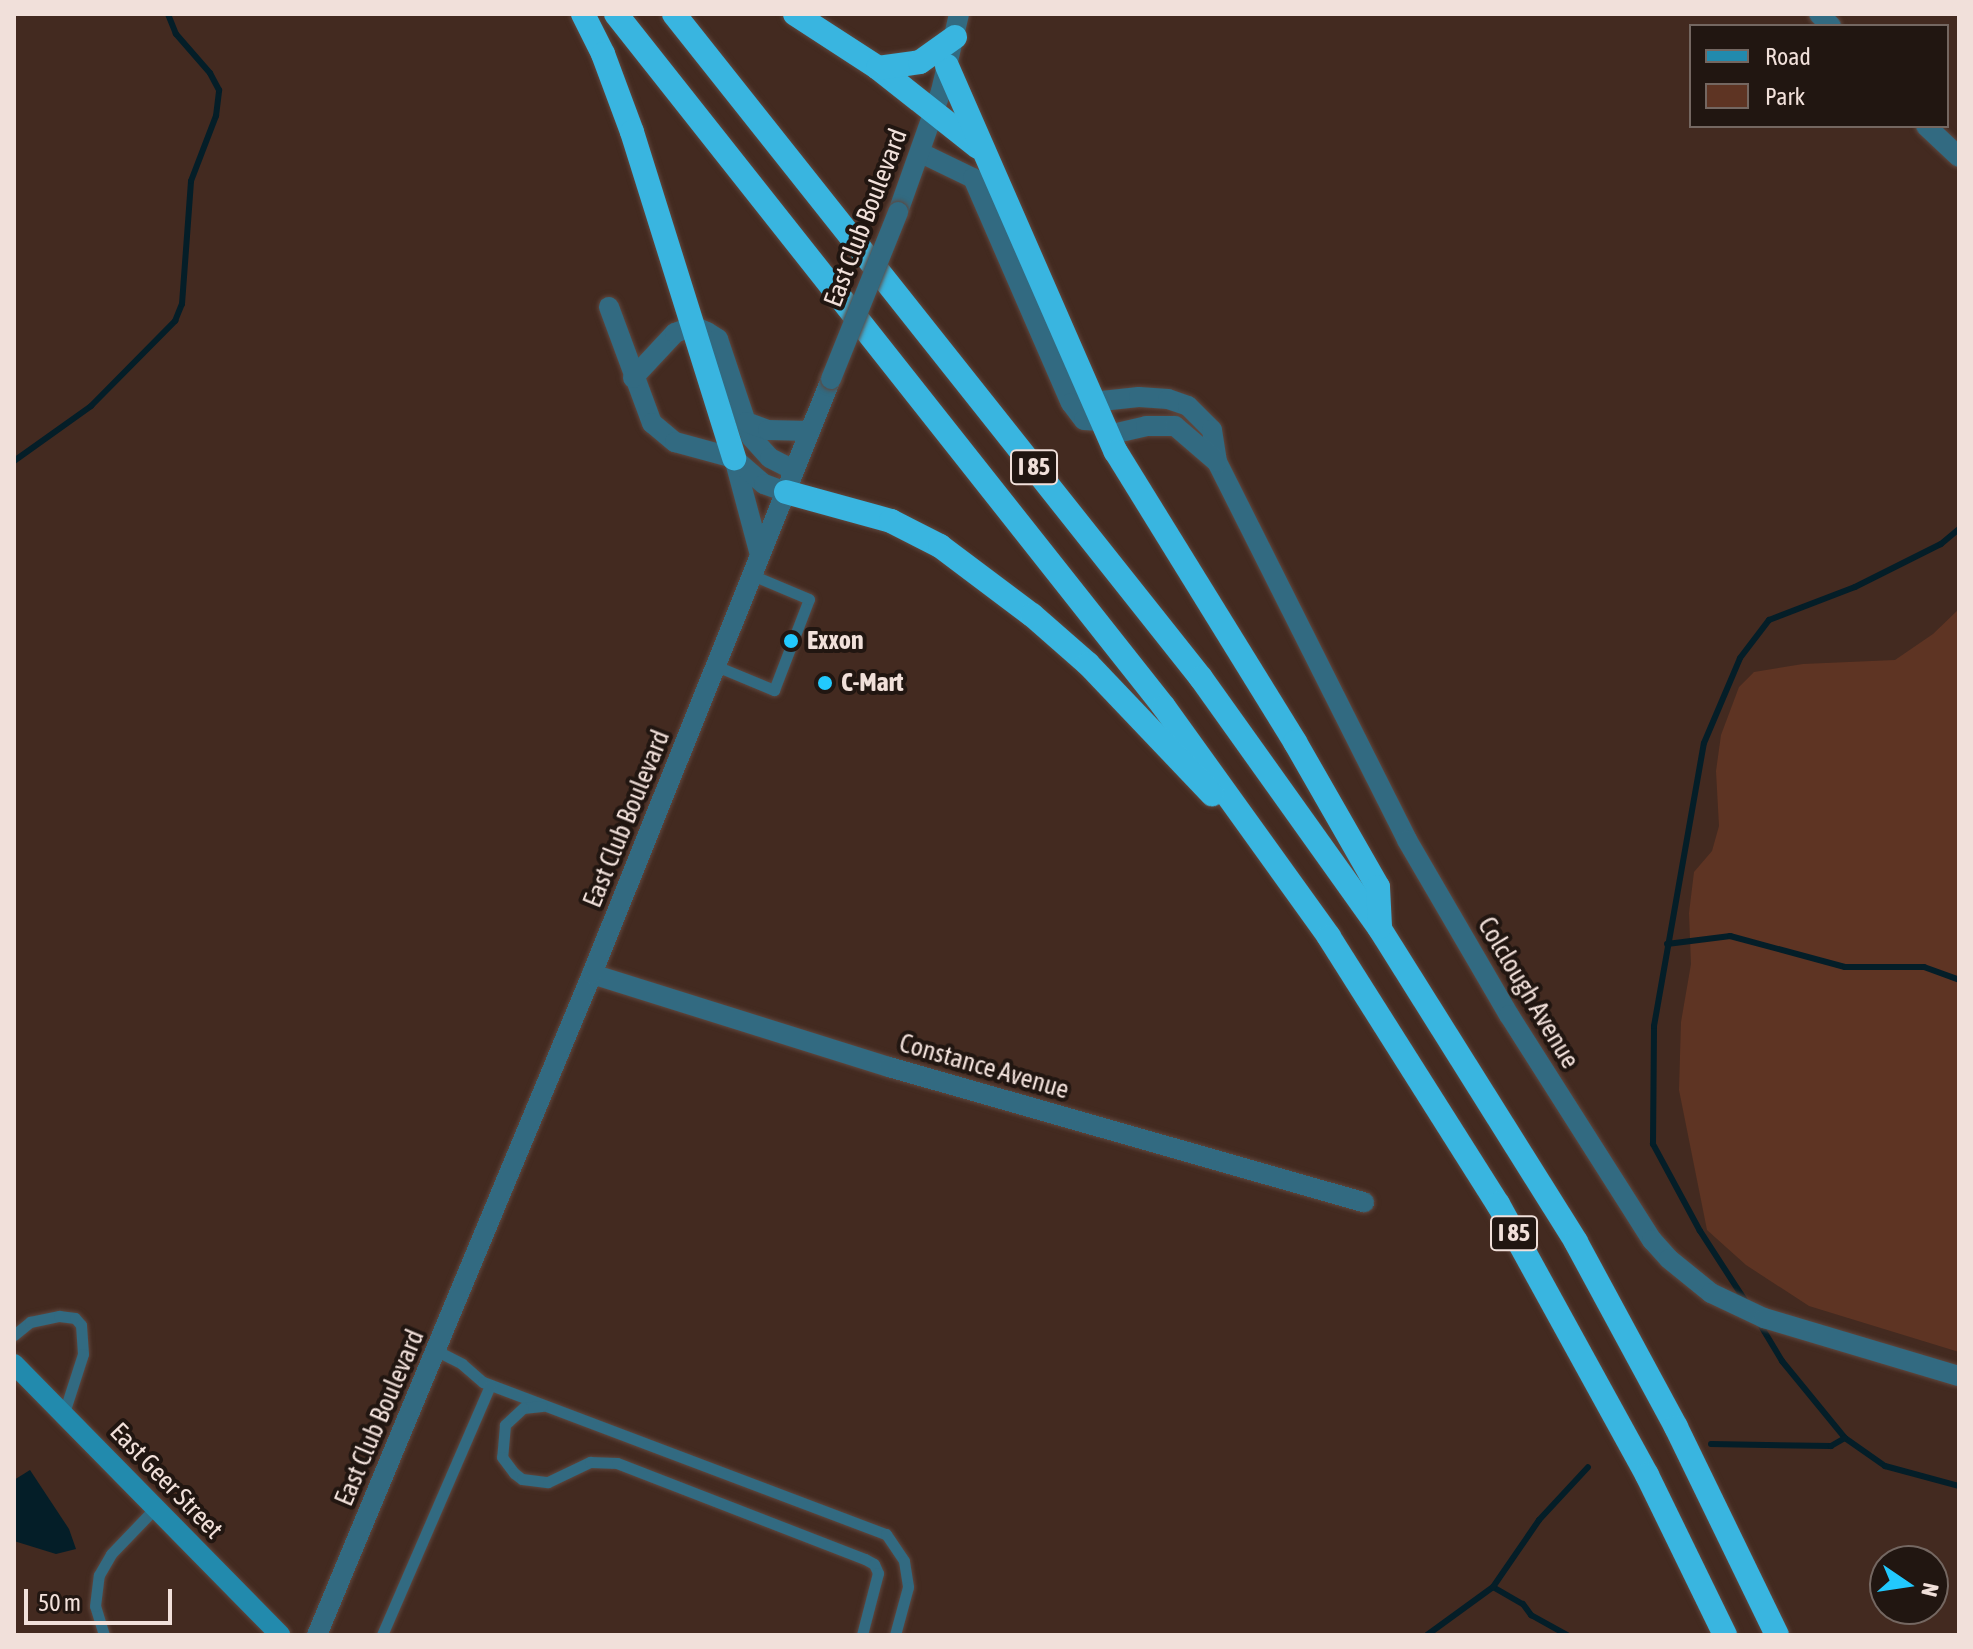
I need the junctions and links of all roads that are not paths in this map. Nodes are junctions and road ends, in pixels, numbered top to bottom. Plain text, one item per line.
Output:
1 (583, 14) edge
2 (616, 14) edge
3 (674, 14) edge
4 (795, 14) edge
5 (957, 26) edge
6 (947, 66) junction
7 (878, 68) junction
8 (934, 112) junction
9 (1928, 128) edge
10 (983, 151) junction
11 (921, 153) junction
12 (1959, 157) edge
13 (609, 307) dead end
14 (693, 326) junction
15 (633, 378) junction
16 (1100, 420) junction
17 (746, 422) junction
18 (810, 431) junction
19 (734, 458) junction
20 (1217, 462) junction
21 (790, 481) junction
22 (760, 555) junction
23 (752, 575) junction
24 (716, 666) junction
25 (1269, 852) junction
26 (1380, 929) junction
27 (592, 974) junction
28 (1364, 1202) dead end
29 (14, 1335) edge
30 (437, 1351) junction
31 (14, 1364) edge
32 (1959, 1376) edge
33 (490, 1385) junction
34 (547, 1406) junction
35 (64, 1413) junction
36 (156, 1507) junction
37 (104, 1635) edge
38 (280, 1635) edge
39 (317, 1635) edge
40 (382, 1635) edge
41 (862, 1635) edge
42 (895, 1635) edge
43 (1725, 1635) edge
44 (1777, 1635) edge

1 - 14 highway
2 - 25 highway, I 85
3 - 26 highway, I 85
4 - 7 highway
5 - 6 street, East Club Boulevard
5 - 7 highway
6 - 8 street, East Club Boulevard
6 - 10 highway
7 - 8 highway
8 - 10 highway
8 - 11 street, East Club Boulevard
9 - 12 street
10 - 16 highway
11 - 16 street
11 - 18 street, East Club Boulevard, bridge
13 - 15 street
14 - 15 street
14 - 17 street
14 - 19 highway
15 - 19 street
16 - 20 street, Colclough Avenue
16 - 20 street, Colclough Avenue
16 - 26 highway
17 - 18 street
17 - 21 street
18 - 21 street, East Club Boulevard
19 - 21 street
19 - 22 street
20 - 32 street, Colclough Avenue
21 - 22 street, East Club Boulevard
21 - 25 highway
22 - 23 street, East Club Boulevard
23 - 24 street, East Club Boulevard
23 - 24 lane
24 - 27 street, East Club Boulevard
25 - 43 highway, I 85
26 - 44 highway, I 85
27 - 28 street, Constance Avenue
27 - 30 street, East Club Boulevard
29 - 35 lane
30 - 33 lane
30 - 39 street, East Club Boulevard
31 - 35 main road, East Geer Street
33 - 34 lane
33 - 40 lane
34 - 41 lane
34 - 42 lane
35 - 36 main road, East Geer Street
36 - 37 lane
36 - 38 main road, East Geer Street

